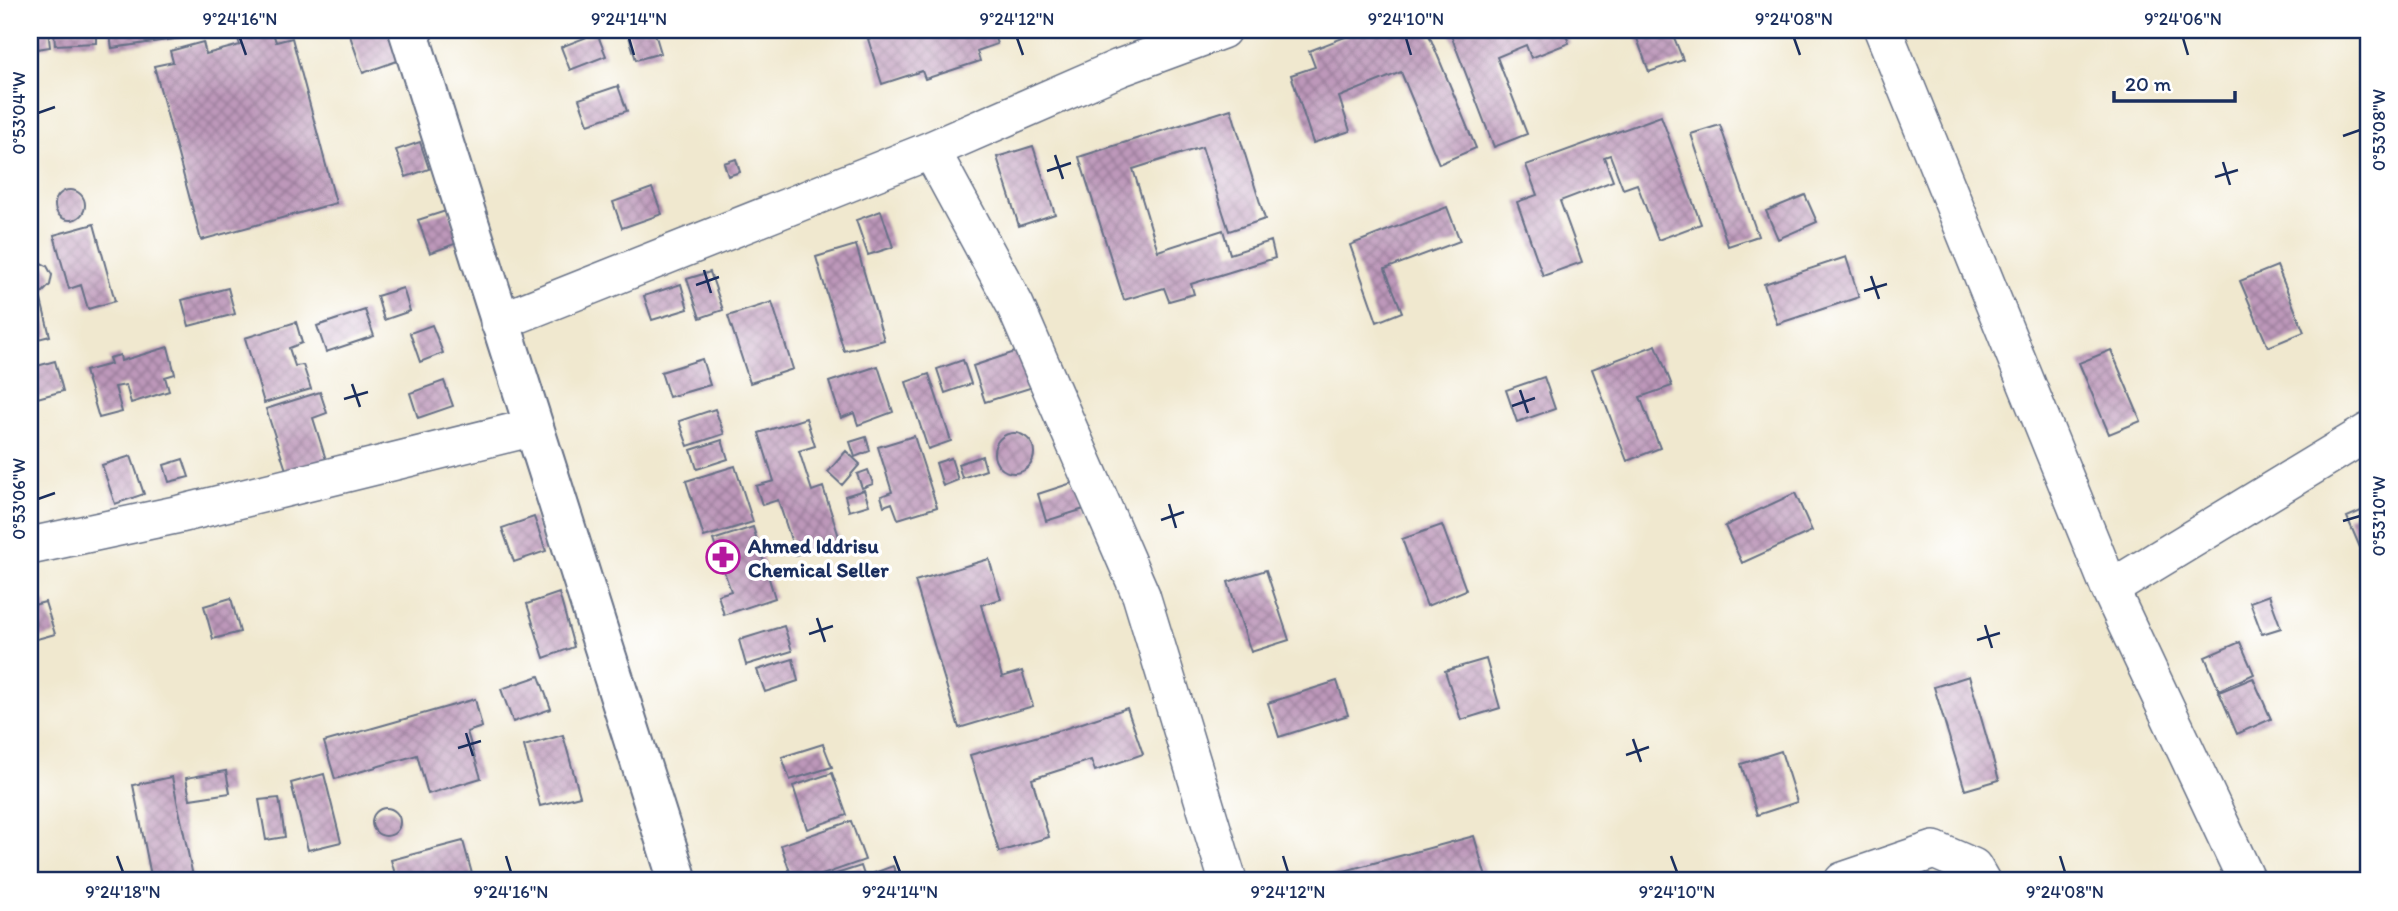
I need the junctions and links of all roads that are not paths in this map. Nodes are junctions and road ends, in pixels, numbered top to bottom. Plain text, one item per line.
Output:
1 (408, 30) edge
2 (1222, 30) edge
3 (1883, 30) edge
4 (931, 150) junction
5 (499, 322) junction
6 (534, 426) junction
7 (2368, 432) edge
8 (30, 546) edge
9 (2110, 589) junction
10 (678, 881) edge
11 (1228, 881) edge
12 (1843, 881) edge
13 (1981, 881) edge
14 (2247, 881) edge

1 - 5 main road
2 - 4 street
3 - 9 street
4 - 5 street
4 - 11 street
5 - 6 main road
6 - 8 street
6 - 10 main road
7 - 9 street
9 - 14 street
12 - 13 street

